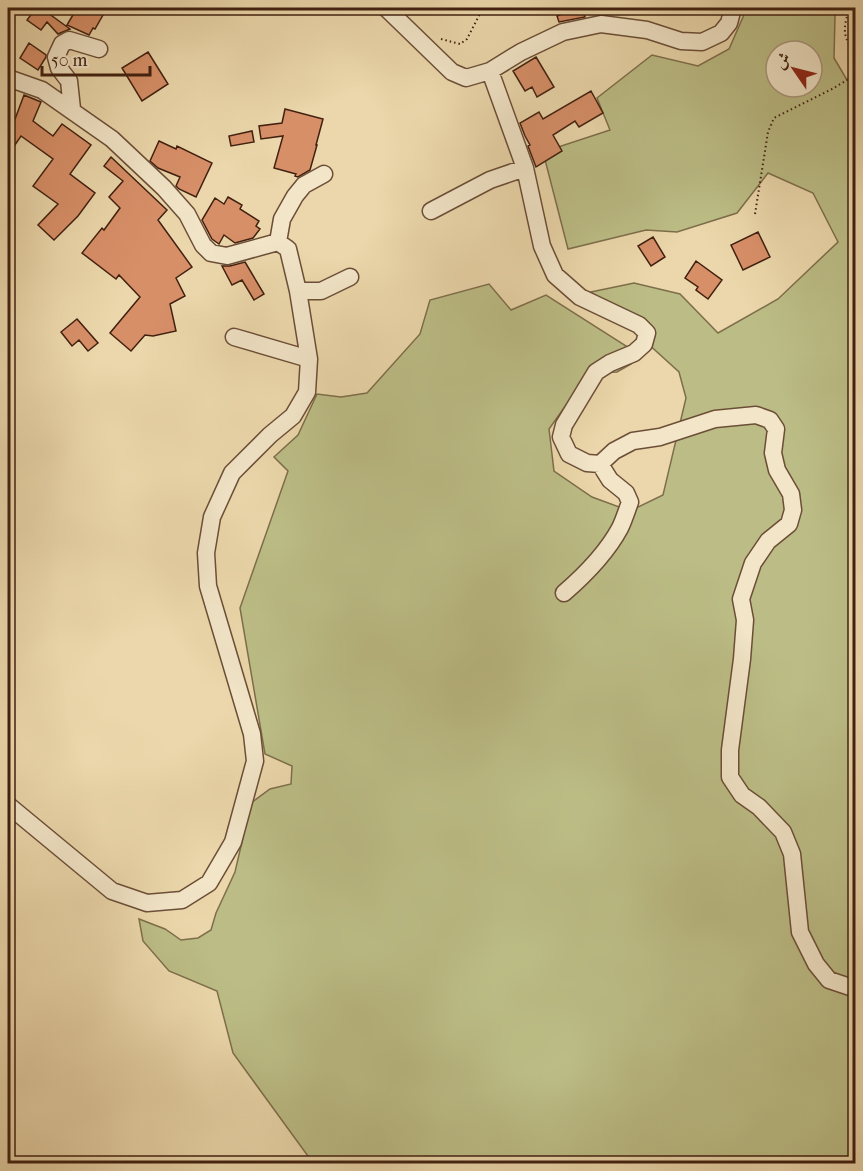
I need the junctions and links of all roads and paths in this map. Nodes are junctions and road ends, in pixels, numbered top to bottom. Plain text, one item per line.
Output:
1 (386, 8) edge
2 (483, 8) edge
3 (733, 8) edge
4 (849, 8) edge
5 (417, 39) junction
6 (855, 48) edge
7 (99, 49) dead end
8 (490, 71) junction
9 (855, 71) edge
10 (8, 78) edge
11 (72, 109) junction
12 (525, 168) junction
13 (324, 174) dead end
14 (431, 211) dead end
15 (755, 214) dead end
16 (278, 242) junction
17 (350, 277) dead end
18 (298, 291) junction
19 (234, 337) dead end
20 (309, 359) junction
21 (600, 464) junction
22 (564, 593) dead end
23 (8, 806) edge
24 (855, 989) edge

1 - 5 street
2 - 5 path
3 - 8 street
4 - 6 path
5 - 8 street
7 - 11 street
8 - 12 street
9 - 15 path
10 - 11 street
11 - 16 street
12 - 14 street
12 - 21 street
13 - 16 street
16 - 18 street
17 - 18 street
18 - 20 street
19 - 20 street
20 - 23 street
21 - 22 street
21 - 24 street

